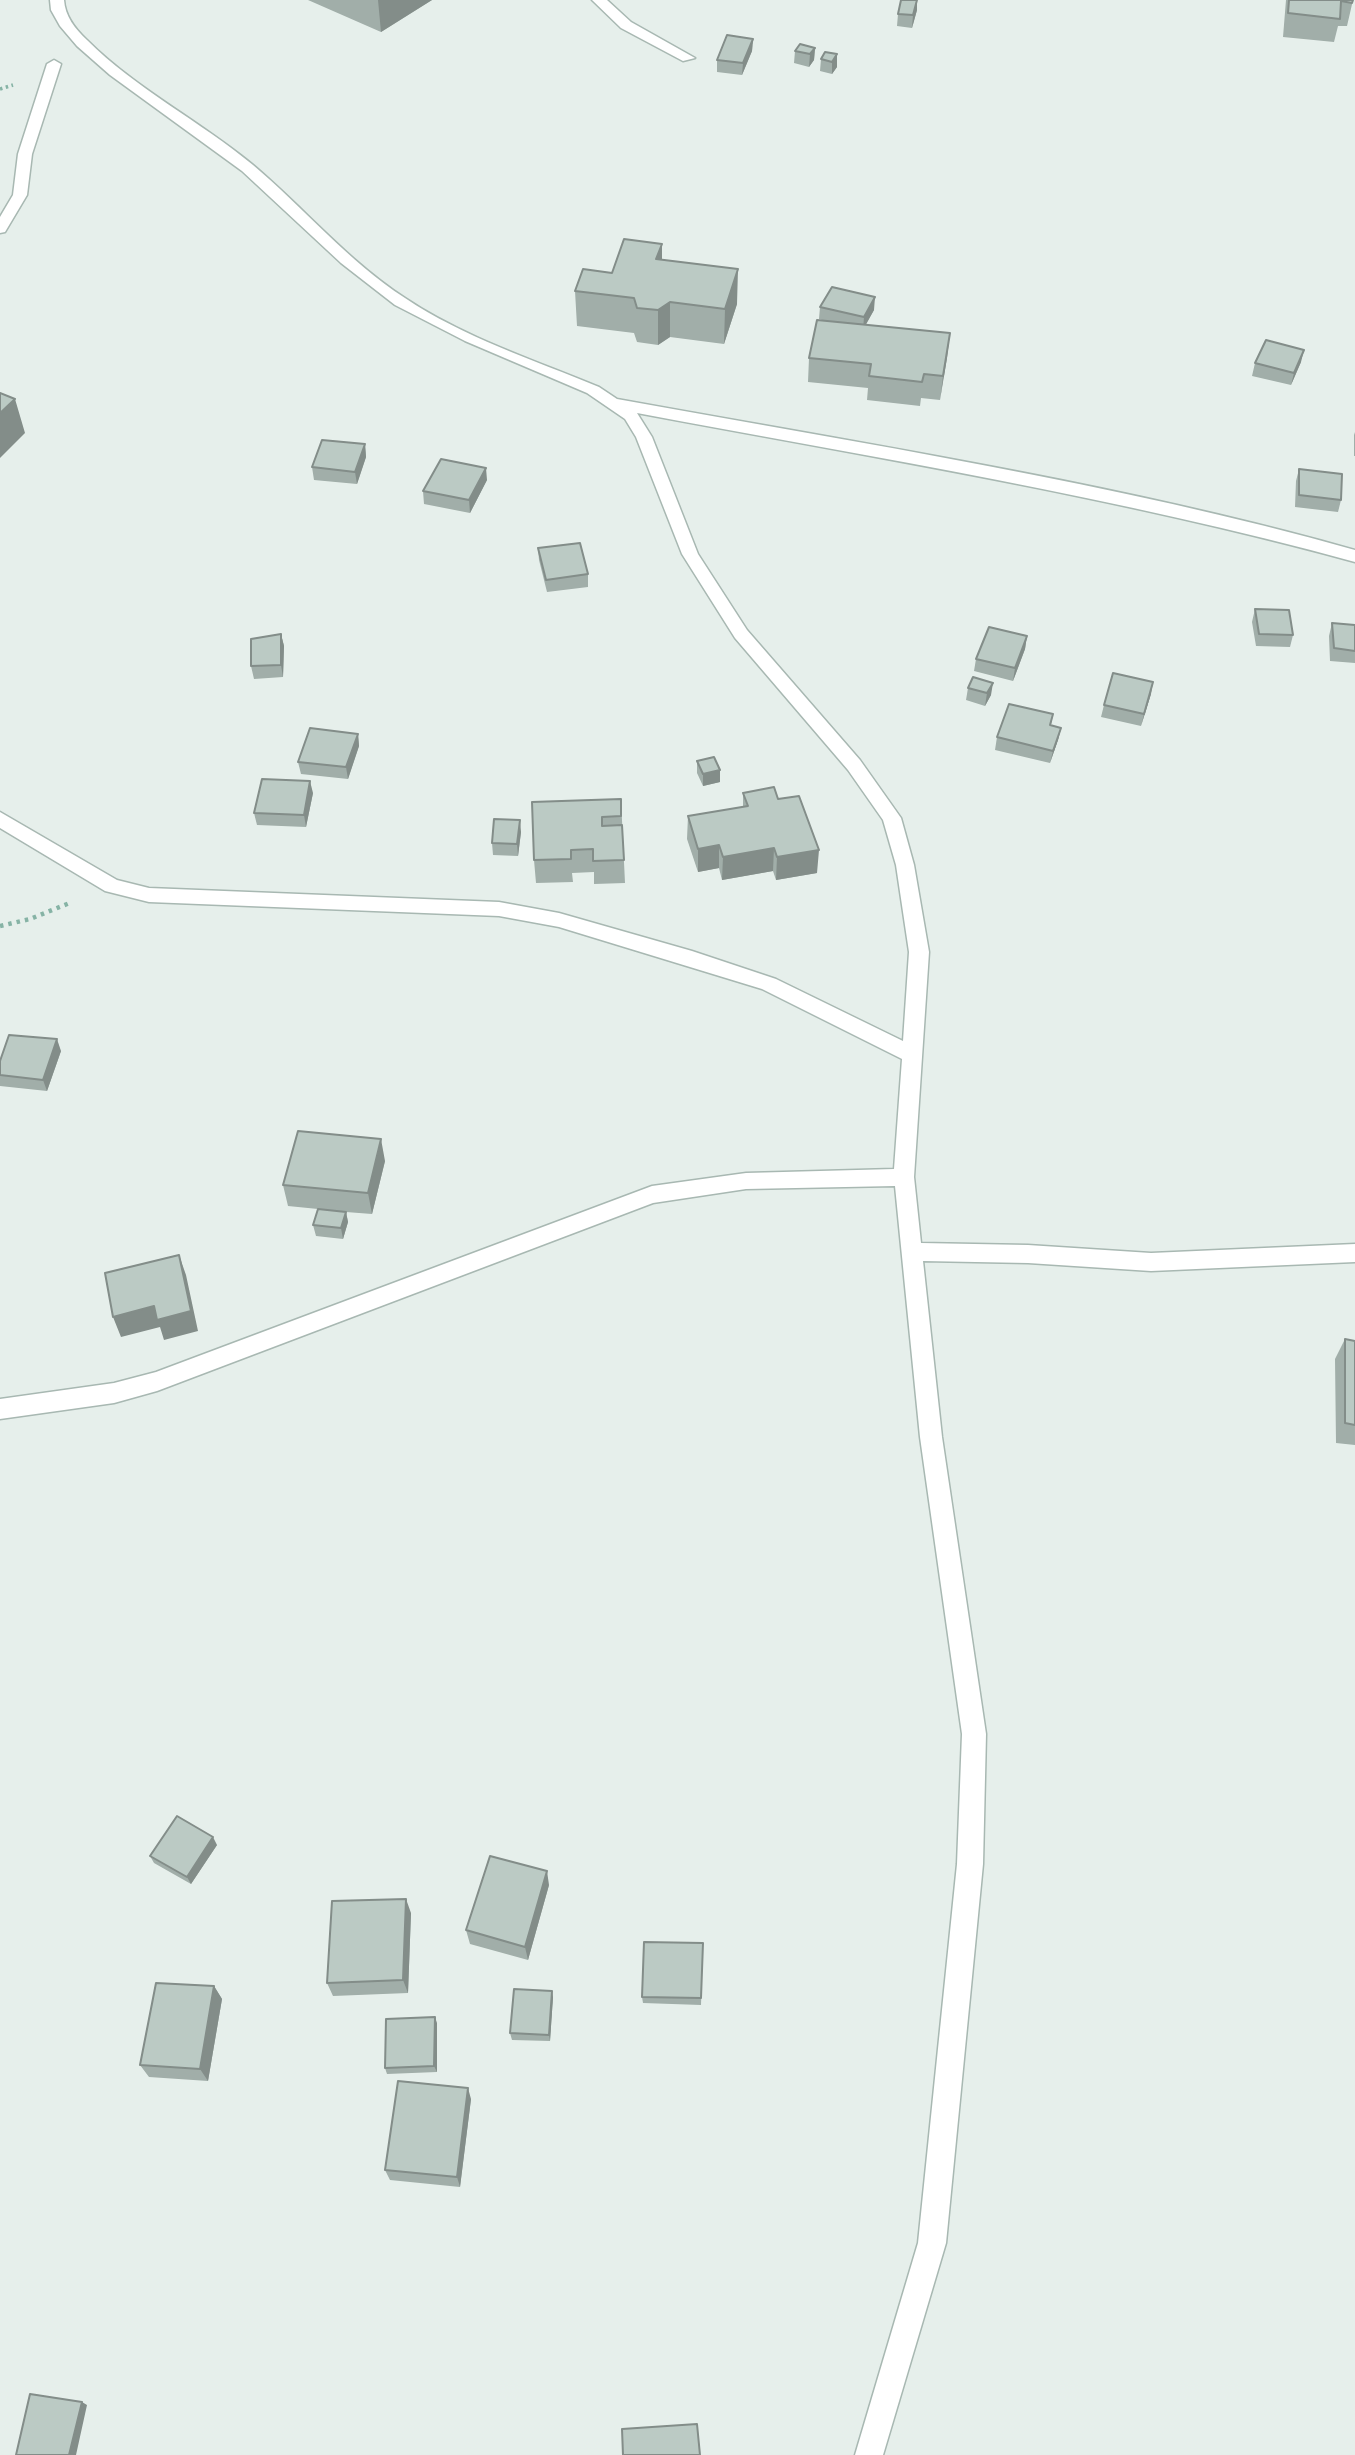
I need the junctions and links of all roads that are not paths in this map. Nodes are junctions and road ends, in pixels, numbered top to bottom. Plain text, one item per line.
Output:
1 (57, 0) edge
2 (598, 0) edge
3 (688, 58) dead end
4 (54, 64) dead end
5 (0, 229) edge
6 (615, 404) junction
7 (1355, 556) edge
8 (0, 819) edge
9 (911, 1054) junction
10 (904, 1177) junction
11 (914, 1252) junction
12 (1355, 1253) edge
13 (0, 1409) edge
14 (869, 2455) edge

1 - 6 street
2 - 3 street
4 - 5 street
6 - 7 street
6 - 9 street
8 - 9 street
9 - 10 street
10 - 11 street
10 - 13 street
11 - 12 street
11 - 14 street

